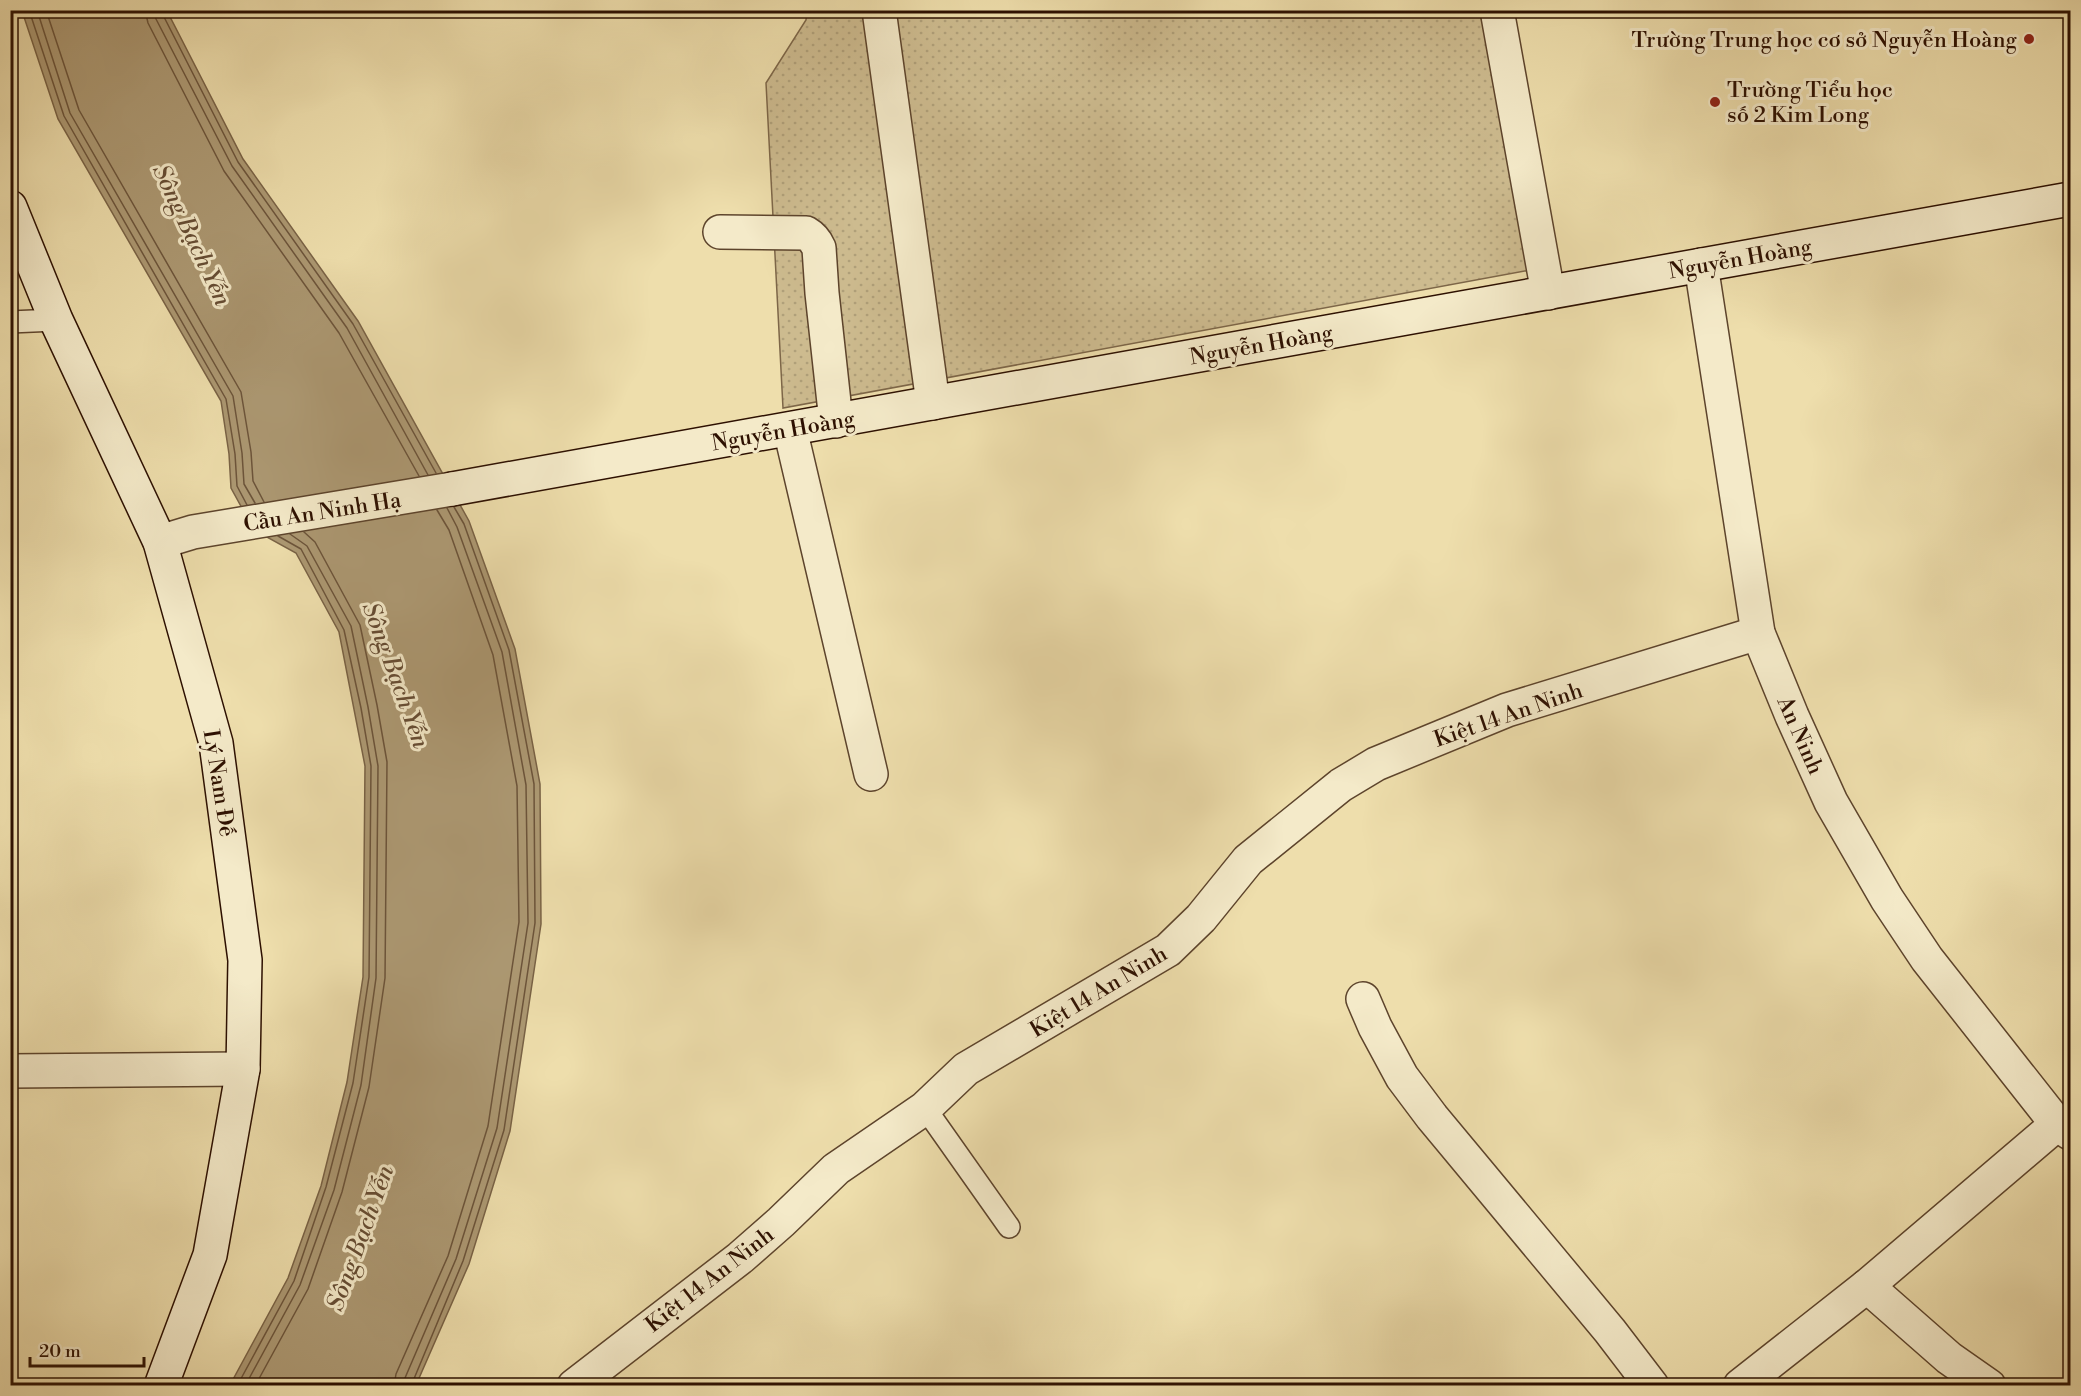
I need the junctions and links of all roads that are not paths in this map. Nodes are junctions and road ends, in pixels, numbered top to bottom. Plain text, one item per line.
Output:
1 (879, 10) edge
2 (1497, 10) edge
3 (2070, 199) edge
4 (10, 207) edge
5 (720, 232) dead end
6 (1701, 265) junction
7 (1548, 293) junction
8 (56, 320) junction
9 (10, 322) edge
10 (933, 403) junction
11 (836, 421) junction
12 (790, 429) junction
13 (452, 489) joint
14 (160, 542) junction
15 (1758, 633) junction
16 (871, 774) dead end
17 (1363, 999) dead end
18 (243, 1069) junction
19 (10, 1071) edge
20 (925, 1108) junction
21 (2064, 1128) edge
22 (1009, 1227) dead end
23 (1867, 1286) junction
24 (160, 1386) edge
25 (574, 1386) edge
26 (1652, 1386) edge
27 (1740, 1386) edge
28 (1989, 1386) edge

1 - 10 street
2 - 7 street
3 - 6 street, Nguyễn Hoàng
4 - 8 street, Lý Nam Đế
5 - 11 street
6 - 7 street, Nguyễn Hoàng
6 - 15 street, An Ninh
7 - 10 street, Nguyễn Hoàng
8 - 9 lane
8 - 14 street, Lý Nam Đế
10 - 11 street, Nguyễn Hoàng
11 - 12 street, Nguyễn Hoàng
12 - 13 street, Nguyễn Hoàng
12 - 16 street
13 - 14 street, Cầu An Ninh Hạ
14 - 18 street, Lý Nam Đế
15 - 20 street, Kiệt 14 An Ninh
15 - 21 street, An Ninh
17 - 26 street
18 - 19 street
18 - 24 street, Lý Nam Đế
20 - 22 lane
20 - 25 street, Kiệt 14 An Ninh
21 - 23 street
23 - 27 street
23 - 28 street

